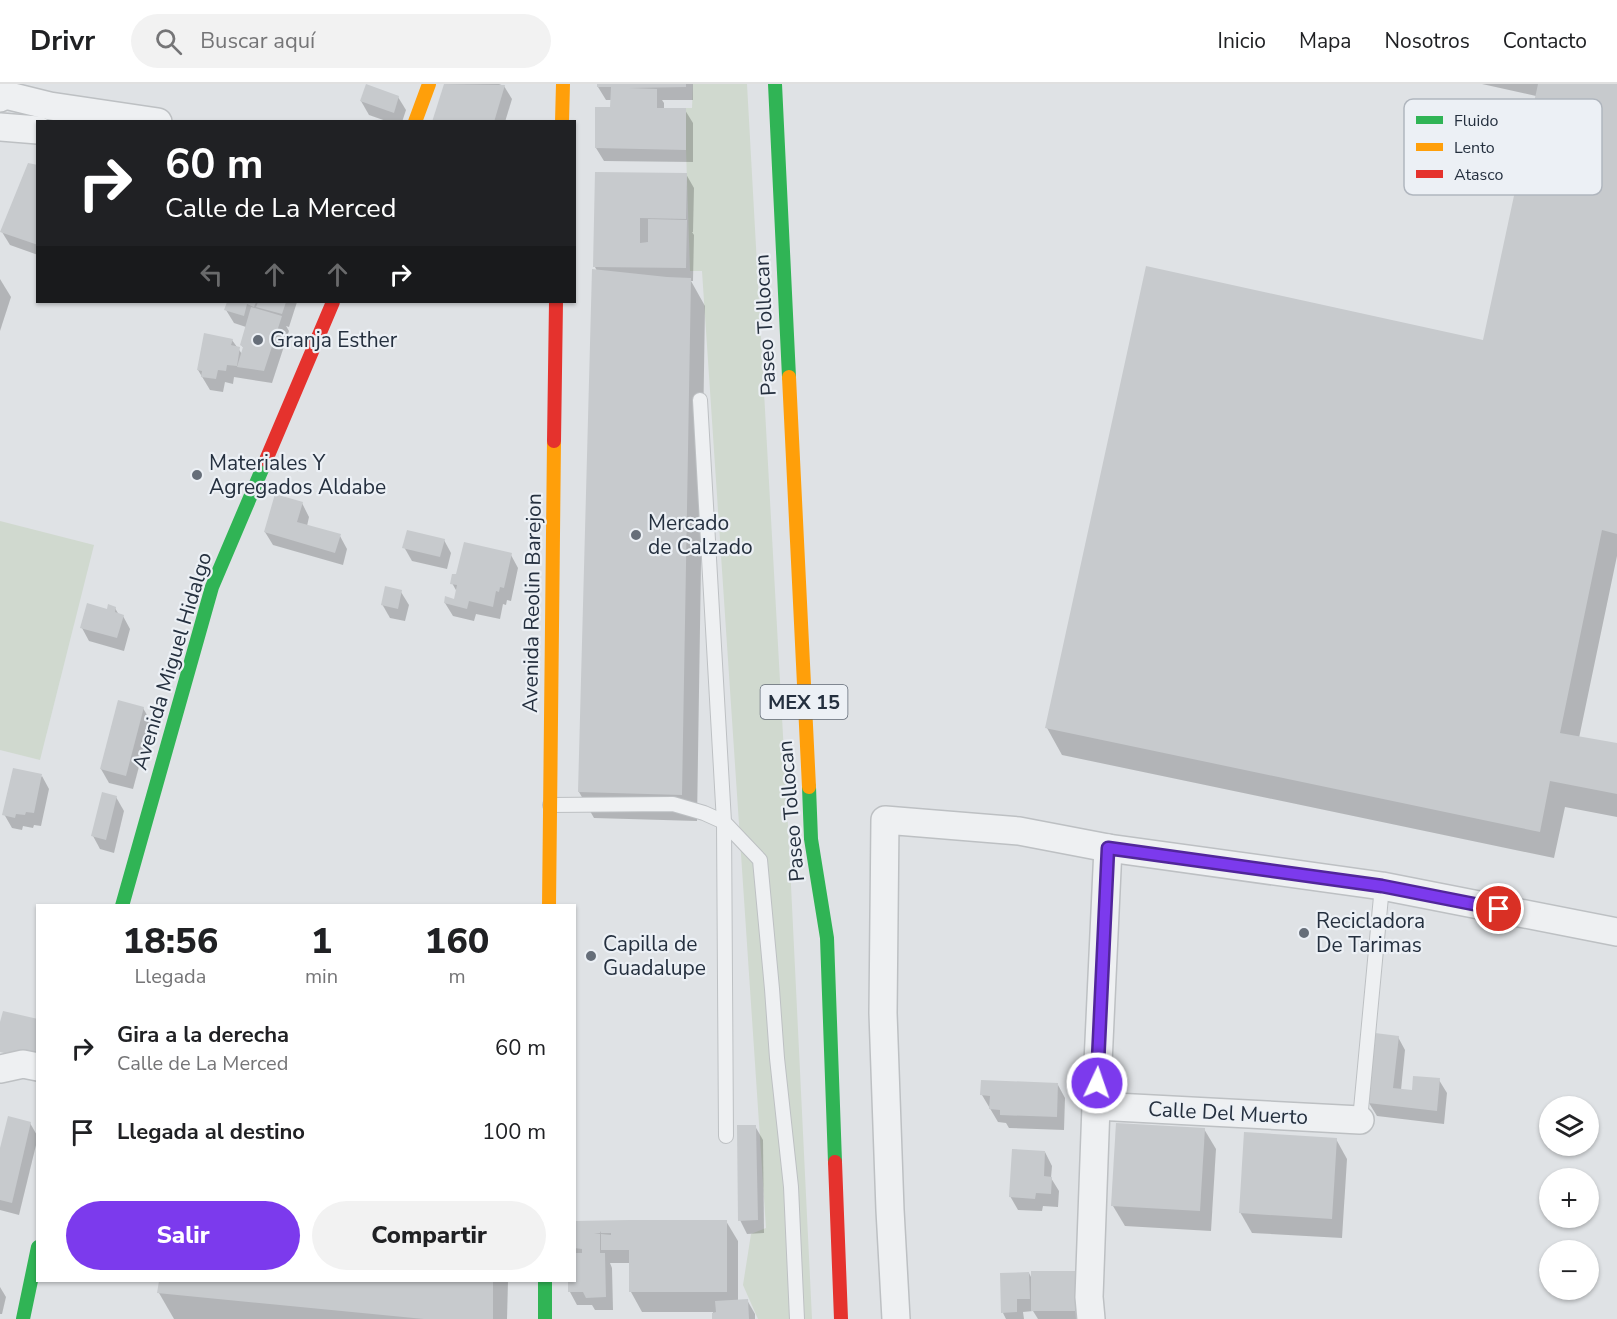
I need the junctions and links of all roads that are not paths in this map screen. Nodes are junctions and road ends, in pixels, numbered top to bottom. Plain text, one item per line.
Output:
1 (429, 84) edge
2 (563, 84) edge
3 (775, 84) edge
4 (5, 97) edge
5 (144, 120) edge
6 (416, 120) edge
7 (562, 120) edge
8 (0, 127) edge
9 (36, 130) edge
10 (333, 303) edge
11 (556, 303) edge
12 (700, 400) dead end
13 (550, 805) junction
14 (724, 822) junction
15 (1108, 848) junction
16 (1382, 886) junction
17 (123, 904) edge
18 (549, 904) edge
19 (1617, 932) edge
20 (36, 1067) edge
21 (0, 1069) edge
22 (1096, 1106) junction
23 (1360, 1120) joint
24 (726, 1136) dead end
25 (36, 1256) edge
26 (545, 1282) edge
27 (22, 1319) edge
28 (545, 1319) edge
29 (797, 1319) edge
30 (841, 1319) edge
31 (896, 1319) edge
32 (1091, 1319) edge

1 - 6 main road
2 - 7 main road
3 - 30 main road, Paseo Tollocan / MEX 15
4 - 5 street
8 - 9 street
10 - 17 main road, Avenida Miguel Hidalgo
11 - 13 main road, Avenida Reolin Barejon
12 - 14 lane
13 - 14 lane
13 - 18 main road, Avenida Reolin Barejon
14 - 24 lane
14 - 29 lane
15 - 16 street
15 - 22 street
15 - 31 street
16 - 19 street
16 - 23 lane
20 - 21 street
22 - 23 street, Calle Del Muerto
22 - 32 street
25 - 27 main road
26 - 28 main road

